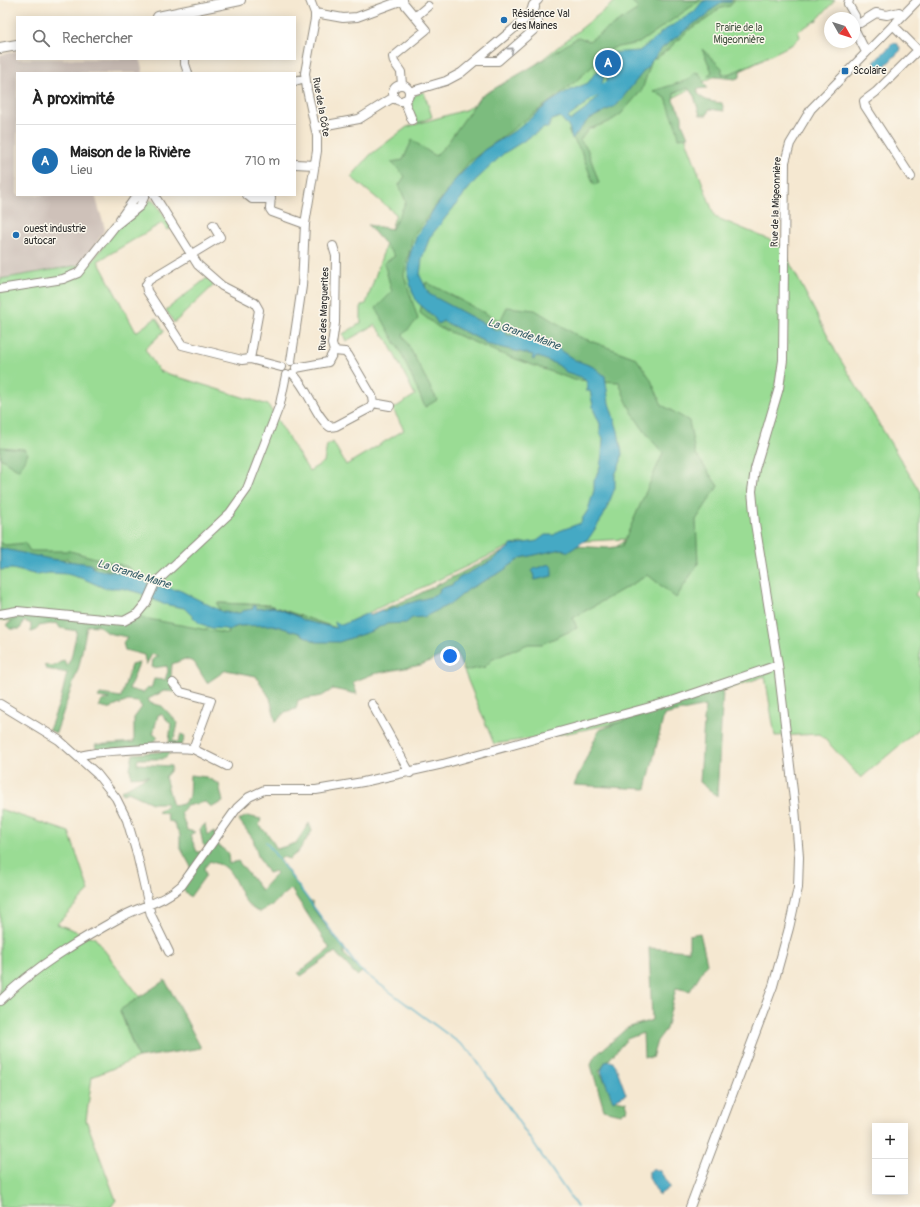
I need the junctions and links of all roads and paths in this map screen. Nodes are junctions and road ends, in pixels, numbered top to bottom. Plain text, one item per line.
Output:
1 (240, 0) edge
2 (310, 0) edge
3 (403, 0) edge
4 (849, 0) edge
5 (918, 0) edge
6 (537, 1) edge
7 (221, 2) edge
8 (428, 6) dead end
9 (852, 12) edge
10 (315, 13) junction
11 (186, 14) edge
12 (903, 15) junction
13 (167, 16) edge
14 (415, 17) junction
15 (860, 24) edge
16 (893, 25) junction
17 (860, 40) edge
18 (16, 45) edge
19 (0, 48) edge
20 (919, 51) edge
21 (866, 52) junction
22 (185, 60) edge
23 (476, 61) junction
24 (188, 72) edge
25 (305, 78) junction
26 (296, 81) edge
27 (402, 85) junction
28 (409, 92) junction
29 (394, 97) junction
30 (404, 100) junction
31 (412, 120) dead end
32 (316, 127) junction
33 (296, 164) edge
34 (315, 165) junction
35 (911, 177) dead end
36 (136, 196) edge
37 (145, 196) edge
38 (155, 196) edge
39 (248, 196) edge
40 (271, 197) edge
41 (119, 222) junction
42 (305, 224) junction
43 (213, 225) dead end
44 (333, 246) dead end
45 (190, 254) junction
46 (0, 289) edge
47 (334, 351) junction
48 (250, 359) junction
49 (291, 370) junction
50 (373, 403) junction
51 (390, 406) dead end
52 (0, 614) edge
53 (778, 666) junction
54 (173, 682) dead end
55 (0, 704) edge
56 (372, 704) dead end
57 (193, 749) junction
58 (78, 757) junction
59 (227, 766) dead end
60 (410, 773) junction
61 (148, 905) junction
62 (169, 952) dead end
63 (0, 1001) edge
64 (690, 1207) edge

1 - 7 main road
2 - 10 street, Rue de la Côte
3 - 10 street
3 - 14 street
4 - 9 street
5 - 12 street, Rue de la Migeonnière
6 - 23 street
23 -> 6 street
7 - 11 main road
8 - 14 street
10 - 25 street, Rue de la Côte
11 - 13 main road
12 - 15 street
12 - 16 street, Rue de la Migeonnière
14 - 27 street
16 - 20 street
16 - 21 street, Rue de la Migeonnière
17 - 21 street
18 - 19 main road
20 - 35 street
21 - 53 street, Rue de la Migeonnière
22 - 24 street
23 - 28 street
25 - 26 street
25 - 32 street, Rue de la Côte
27 - 28 street
27 - 29 street
28 - 30 street
29 - 30 street
29 - 32 street
30 - 31 street
32 - 34 street, Rue de la Côte
33 - 34 street
34 - 42 street, Rue de la Côte
36 - 41 street
37 - 41 street
38 - 45 street
39 - 40 street
40 - 42 street
41 - 46 street
42 - 49 street, Rue de la Côte
43 - 45 street
44 - 47 street, Rue des Marguerites
45 - 48 street
45 - 48 street
47 - 49 street, Rue des Marguerites
47 - 50 street
48 - 49 street
49 - 50 street
49 - 52 street, Rue de la Côte
50 - 51 street
53 - 60 street
53 - 64 street, Rue de la Migeonnière
54 - 57 street
55 - 58 street
56 - 60 street
57 - 58 street
57 - 59 street
58 - 61 street
60 - 61 street
61 - 62 street
61 - 63 street

